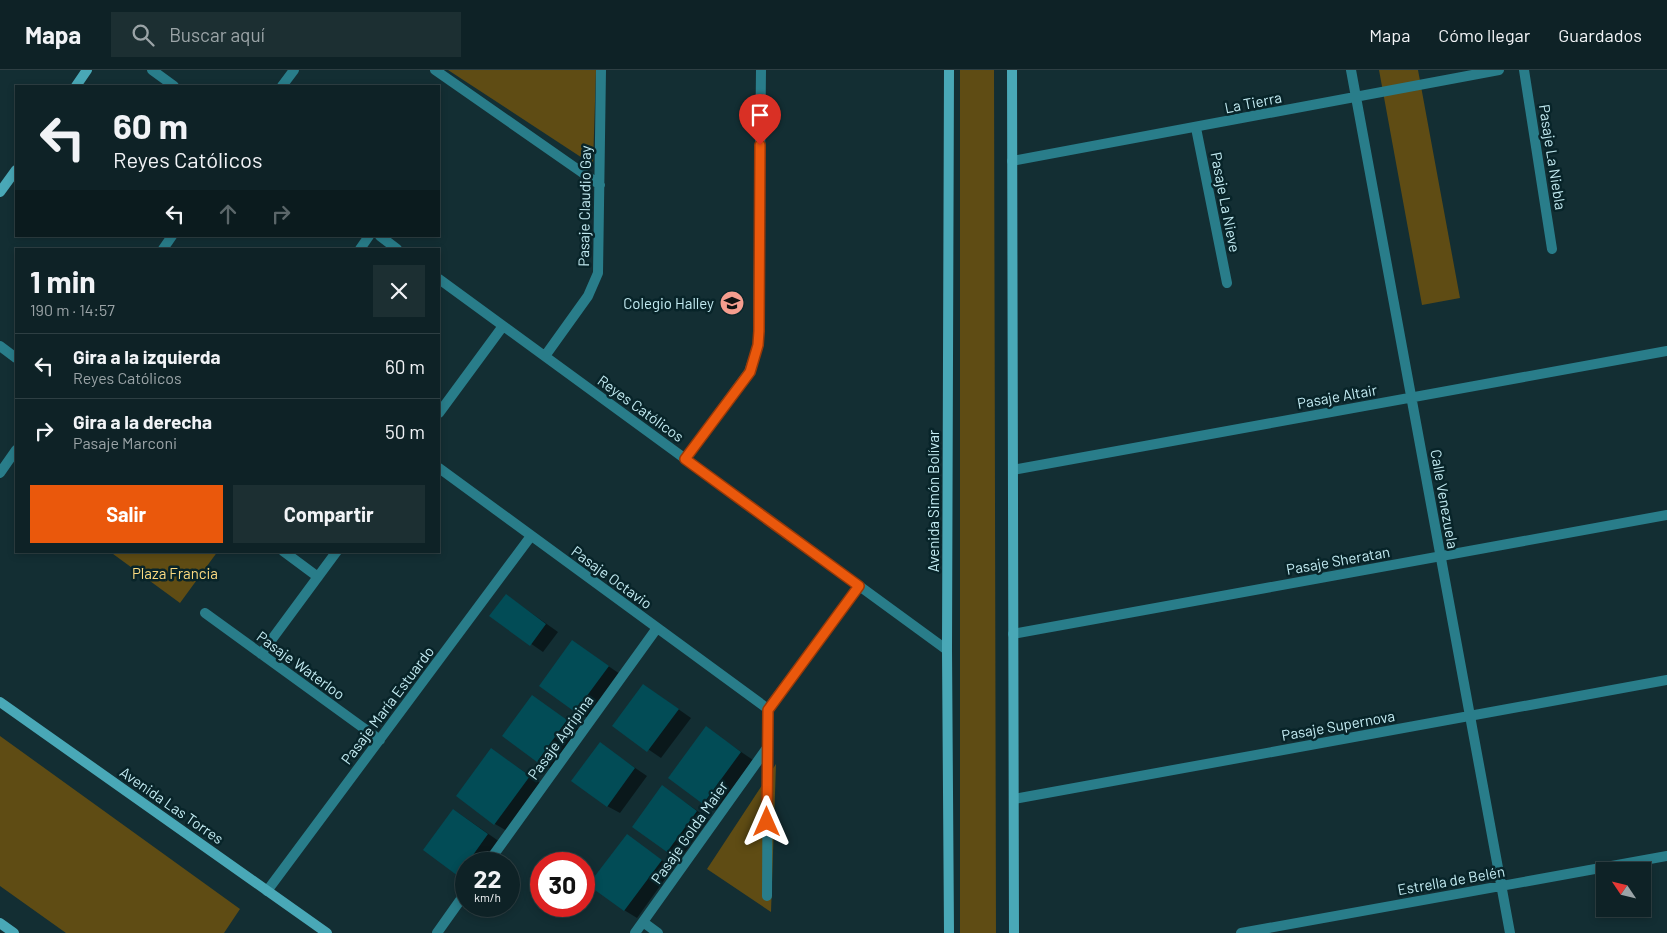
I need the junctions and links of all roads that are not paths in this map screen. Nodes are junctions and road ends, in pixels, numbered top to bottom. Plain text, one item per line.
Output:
1 (87, 70) edge
2 (152, 70) edge
3 (294, 70) edge
4 (435, 70) edge
5 (601, 70) edge
6 (761, 70) edge
7 (949, 70) edge
8 (1012, 70) edge
9 (1351, 70) edge
10 (1499, 70) edge
11 (1524, 70) edge
12 (77, 85) edge
13 (173, 85) edge
14 (283, 85) edge
15 (1356, 97) junction
16 (1196, 128) junction
17 (1012, 161) junction
18 (15, 171) edge
19 (600, 185) junction
20 (0, 192) edge
21 (171, 237) edge
22 (368, 237) edge
23 (381, 237) edge
24 (164, 248) edge
25 (361, 248) edge
26 (396, 248) edge
27 (1552, 249) dead end
28 (440, 280) edge
29 (1227, 283) dead end
30 (503, 326) junction
31 (0, 346) edge
32 (1667, 351) edge
33 (545, 356) junction
34 (15, 357) edge
35 (1412, 398) junction
36 (440, 412) edge
37 (15, 451) edge
38 (685, 459) junction
39 (440, 469) edge
40 (1013, 470) junction
41 (0, 473) edge
42 (1667, 515) edge
43 (531, 536) junction
44 (286, 553) edge
45 (336, 553) edge
46 (1441, 556) junction
47 (318, 577) junction
48 (859, 586) junction
49 (205, 613) dead end
50 (657, 628) junction
51 (1013, 634) junction
52 (947, 650) junction
53 (262, 654) junction
54 (1667, 680) edge
55 (0, 702) edge
56 (768, 710) junction
57 (1470, 716) junction
58 (380, 740) junction
59 (767, 748) junction
60 (1014, 799) junction
61 (496, 852) edge
62 (1667, 856) edge
63 (1502, 886) junction
64 (267, 891) junction
65 (767, 896) dead end
66 (455, 908) edge
67 (643, 922) junction
68 (0, 923) edge
69 (14, 933) edge
70 (327, 933) edge
71 (437, 933) edge
72 (635, 933) edge
73 (658, 933) edge
74 (949, 933) edge
75 (1014, 933) edge
76 (1241, 933) edge
77 (1510, 933) edge

1 - 12 main road
2 - 13 street
3 - 14 street
4 - 19 street
5 - 19 street, Pasaje Claudio Gay
6 - 38 street
7 - 52 main road, Avenida Simón Bolívar
8 - 17 main road
9 - 15 street, Calle Venezuela
10 - 15 street, La Tierra
11 - 27 street, Pasaje La Niebla
15 - 16 street, La Tierra
15 - 35 street, Calle Venezuela
16 - 17 street, La Tierra
16 - 29 street, Pasaje La Nieve
17 - 40 main road
18 - 20 main road
19 - 33 street, Pasaje Claudio Gay
21 - 24 street
22 - 25 street
23 - 26 street
28 - 30 street, Reyes Católicos
30 - 33 street, Reyes Católicos
30 - 36 street
31 - 34 street
32 - 35 street, Pasaje Altair
33 - 38 street, Reyes Católicos
35 - 40 street, Pasaje Altair
35 - 46 street, Calle Venezuela
37 - 41 street
38 - 48 street, Reyes Católicos
39 - 43 street, Pasaje Octavio
40 - 51 main road
42 - 46 street, Pasaje Sheratan
43 - 50 street, Pasaje Octavio
43 - 58 street, Pasaje María Estuardo
44 - 47 street
45 - 47 street
46 - 51 street, Pasaje Sheratan
46 - 57 street, Calle Venezuela
47 - 53 street
48 - 52 street, Reyes Católicos
48 - 56 street
49 - 53 street, Pasaje Waterloo
50 - 56 street, Pasaje Octavio
50 - 61 street, Pasaje Agripina
51 - 60 main road
52 - 74 main road, Avenida Simón Bolívar
53 - 58 street, Pasaje Waterloo
54 - 57 street, Pasaje Supernova
55 - 64 main road, Avenida Las Torres
56 - 59 street
57 - 60 street, Pasaje Supernova
57 - 63 street, Calle Venezuela
58 - 64 street, Pasaje María Estuardo
59 - 65 street
59 - 67 street, Pasaje Golda Maier
60 - 75 main road
62 - 63 street, Estrella de Belén
63 - 76 street, Estrella de Belén
63 - 77 street, Calle Venezuela
64 - 70 main road, Avenida Las Torres
66 - 71 street
67 - 72 street, Pasaje Golda Maier
67 - 73 street
68 - 69 main road

